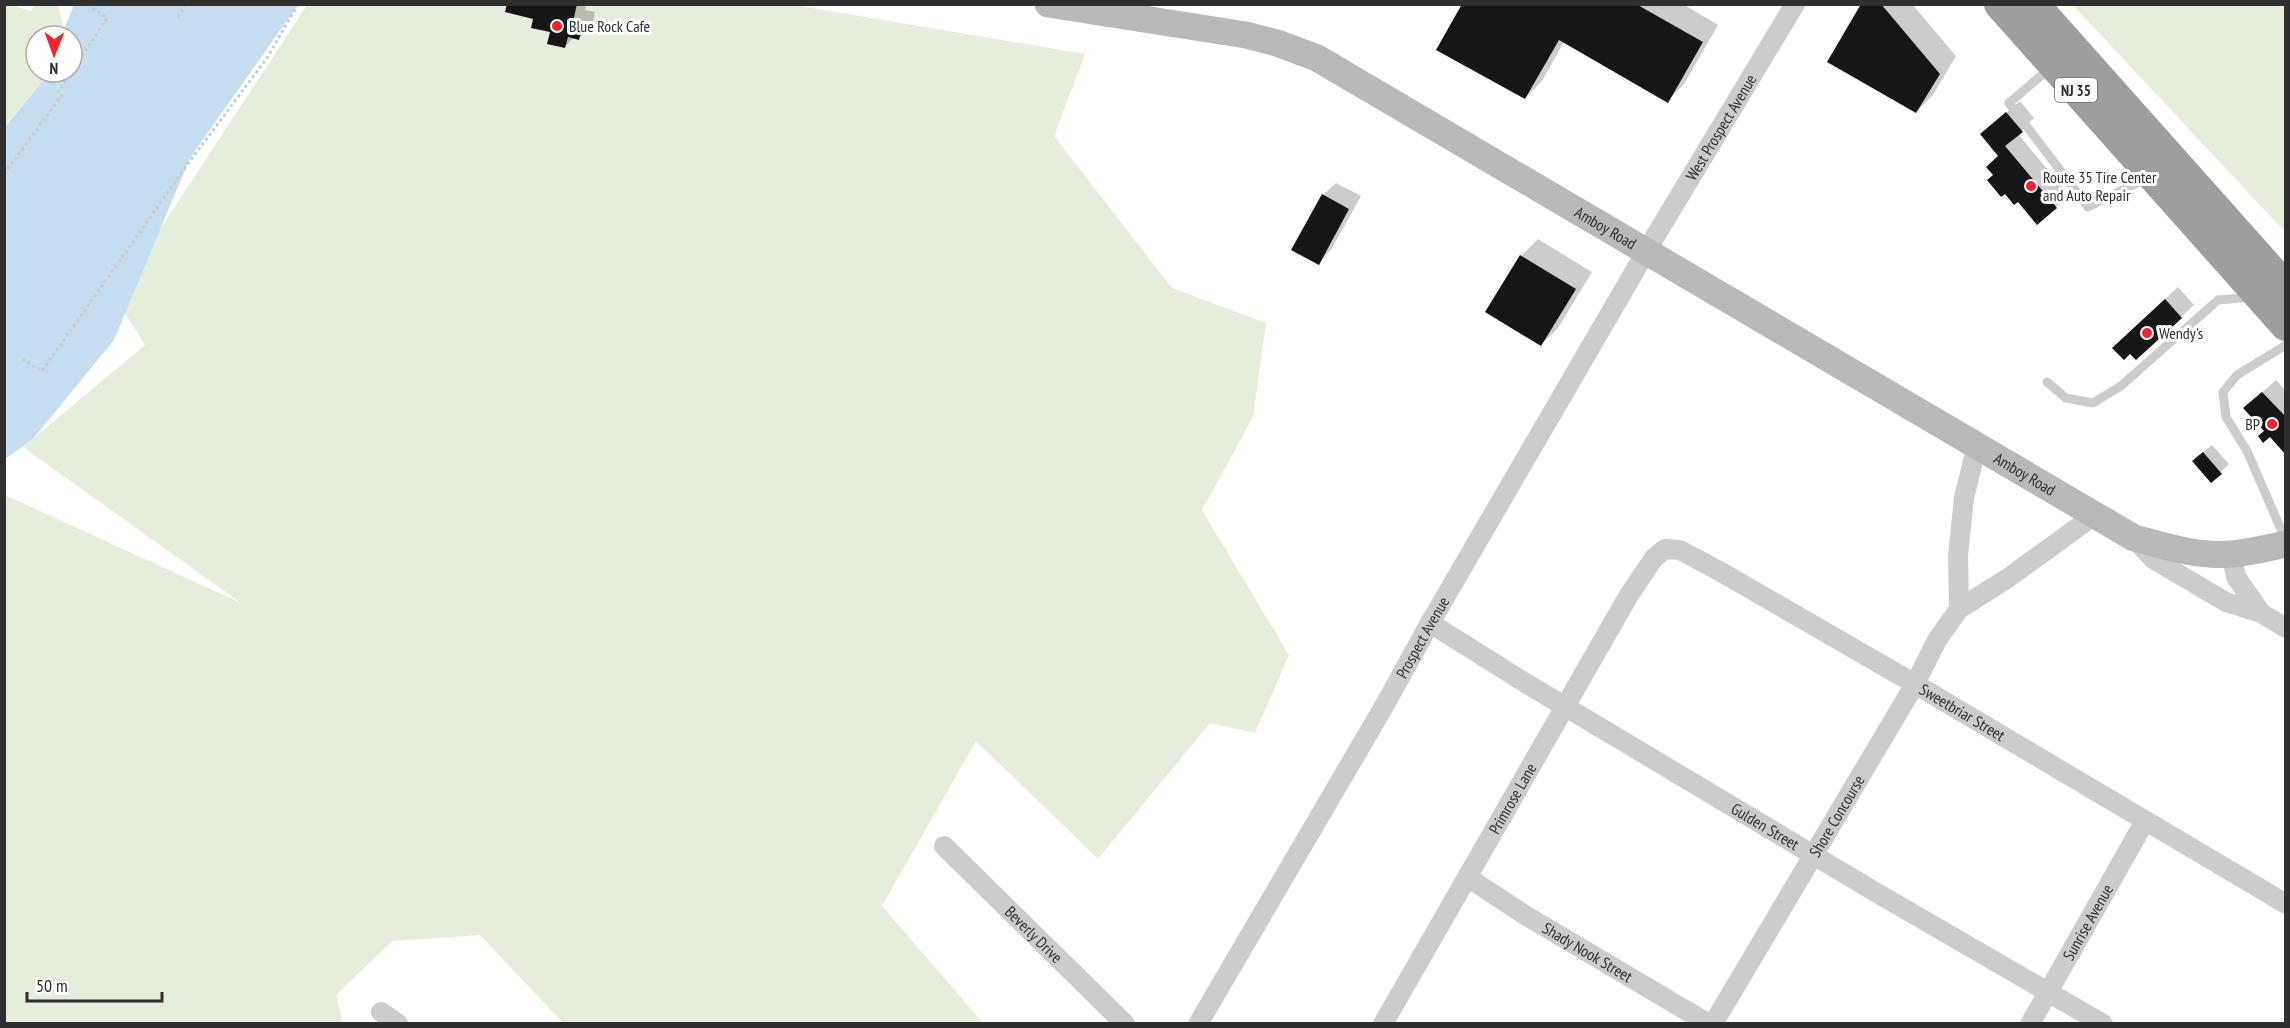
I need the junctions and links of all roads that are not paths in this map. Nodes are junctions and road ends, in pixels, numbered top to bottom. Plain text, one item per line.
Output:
1 (1048, 4) edge
2 (1795, 4) edge
3 (2000, 4) edge
4 (2033, 4) edge
5 (2054, 65) junction
6 (2152, 176) junction
7 (1647, 250) junction
8 (2273, 292) edge
9 (2286, 325) edge
10 (2286, 345) edge
11 (2048, 382) dead end
12 (1977, 445) junction
13 (2095, 515) junction
14 (2134, 538) junction
15 (2286, 542) edge
16 (2231, 554) junction
17 (1643, 574) joint
18 (1959, 609) junction
19 (2261, 613) junction
20 (1430, 623) junction
21 (2286, 628) edge
22 (1915, 684) junction
23 (1564, 706) junction
24 (2145, 821) junction
25 (944, 846) dead end
26 (1814, 854) junction
27 (1467, 877) junction
28 (2286, 904) edge
29 (2049, 991) junction
30 (381, 1012) dead end
31 (398, 1023) edge
32 (1125, 1023) edge
33 (1198, 1023) edge
34 (1383, 1023) edge
35 (1711, 1023) edge
36 (2030, 1023) edge
37 (2103, 1023) edge

1 - 7 main road, Amboy Road
2 - 7 street, West Prospect Avenue
3 - 5 highway, NJ 35
4 - 8 highway, NJ 35
5 - 6 highway, NJ 35
5 - 6 lane
6 - 8 highway, NJ 35
7 - 12 main road, Amboy Road
7 - 20 street, Prospect Avenue
8 - 9 highway, NJ 35
8 - 11 lane
10 - 15 lane
12 - 13 main road, Amboy Road
12 - 18 street
13 - 14 main road, Amboy Road
13 - 18 street, Shore Concourse
14 - 16 main road, Amboy Road
14 - 19 street, Amboy Road
15 - 16 main road, Amboy Road
16 - 19 street, Amboy Road
17 - 22 street, Sweetbriar Street
17 - 23 street, Primrose Lane
18 - 22 street, Shore Concourse
19 - 21 street, Amboy Road
20 - 23 street, Gulden Street
20 - 33 street, Prospect Avenue
22 - 24 street, Sweetbriar Street
22 - 26 street, Shore Concourse
23 - 26 street, Gulden Street
23 - 27 street, Primrose Lane
24 - 28 street, Sweetbriar Street
24 - 29 street, Sunrise Avenue
25 - 32 street, Beverly Drive
26 - 29 street, Gulden Street
26 - 35 street, Shore Concourse
27 - 34 street, Primrose Lane
27 - 35 street, Shady Nook Street
29 - 36 street, Sunrise Avenue
29 - 37 street, Gulden Street
30 - 31 street

